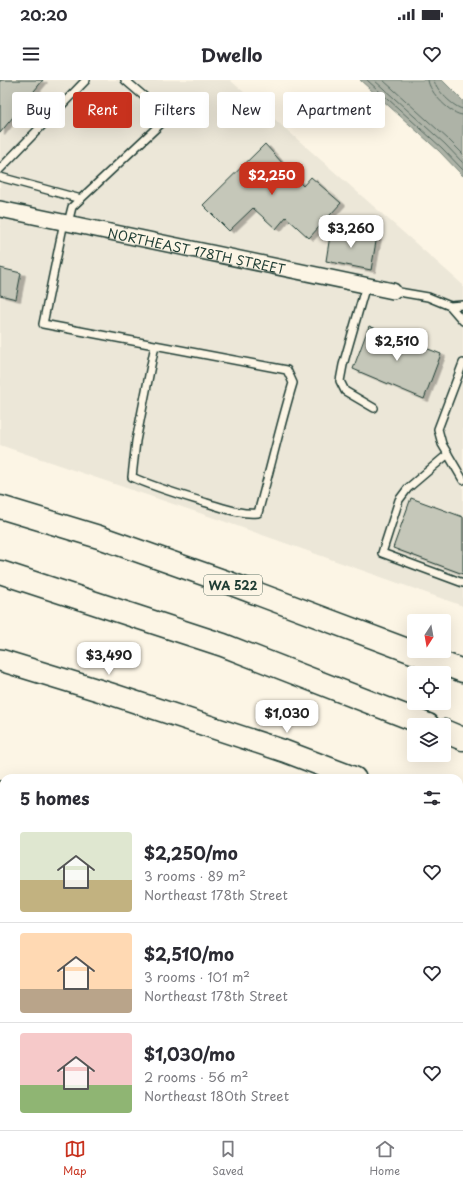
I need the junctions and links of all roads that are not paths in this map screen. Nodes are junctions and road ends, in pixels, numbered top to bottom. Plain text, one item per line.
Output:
1 (86, 80) edge
2 (124, 80) edge
3 (0, 169) edge
4 (0, 178) edge
5 (81, 199) junction
6 (0, 209) edge
7 (66, 223) junction
8 (366, 285) junction
9 (393, 290) joint
10 (463, 305) edge
11 (450, 306) junction
12 (463, 321) edge
13 (155, 345) junction
14 (463, 363) edge
15 (374, 408) dead end
16 (448, 454) junction
17 (463, 480) edge
18 (0, 507) edge
19 (0, 572) edge
20 (463, 583) edge
21 (0, 660) edge
22 (463, 671) edge
23 (410, 718) edge
24 (451, 734) edge
25 (463, 738) edge
26 (344, 774) edge

1 - 3 lane
2 - 5 lane
4 - 5 lane
5 - 7 lane
6 - 7 street, NORTHEAST 178TH STREET
7 - 8 street, NORTHEAST 178TH STREET
7 - 13 lane
8 - 9 street, NORTHEAST 178TH STREET
8 - 15 lane
9 - 11 lane
10 - 11 lane
11 - 12 lane
13 - 13 lane
14 - 16 lane
16 - 17 lane
16 - 20 lane
18 - 22 highway, WA 522
19 - 23 highway
21 - 26 main road
24 - 25 highway

